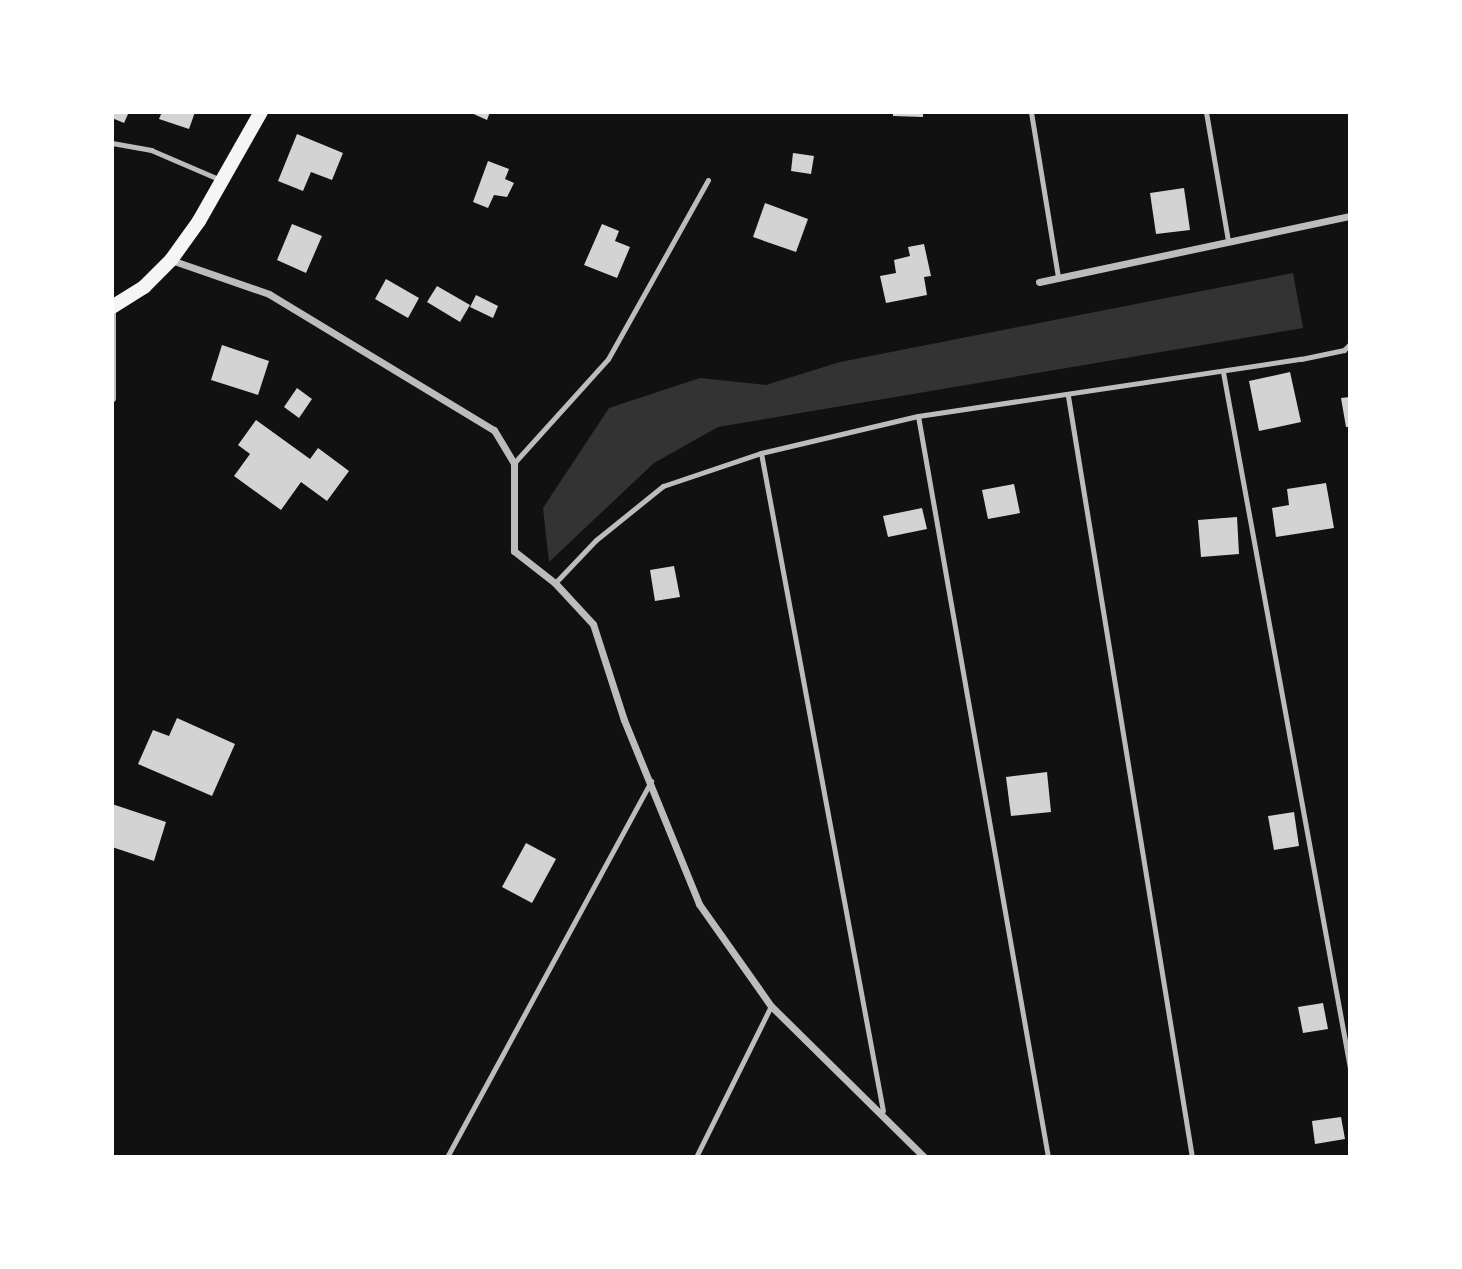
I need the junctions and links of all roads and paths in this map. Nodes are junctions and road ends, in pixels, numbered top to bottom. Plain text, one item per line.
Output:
1 (261, 112) edge
2 (1031, 112) edge
3 (1206, 112) edge
4 (112, 143) edge
5 (221, 180) junction
6 (708, 180) dead end
7 (1350, 216) edge
8 (1228, 241) junction
9 (171, 260) junction
10 (1058, 278) junction
11 (1039, 282) dead end
12 (112, 307) edge
13 (1350, 344) edge
14 (1223, 372) junction
15 (1068, 396) junction
16 (112, 398) edge
17 (918, 416) junction
18 (761, 453) junction
19 (514, 463) junction
20 (555, 583) junction
21 (651, 782) junction
22 (771, 1006) junction
23 (1350, 1068) edge
24 (883, 1111) junction
25 (447, 1157) edge
26 (696, 1157) edge
27 (924, 1157) edge
28 (1048, 1157) edge
29 (1192, 1157) edge

1 - 5 main road
2 - 10 lane
3 - 8 lane
4 - 5 lane
5 - 9 main road
6 - 19 lane
7 - 8 street
8 - 10 street
9 - 12 main road
9 - 19 street
10 - 11 street
12 - 16 street
13 - 14 lane
14 - 15 lane
14 - 23 lane
15 - 17 lane
15 - 29 lane
17 - 18 lane
17 - 28 lane
18 - 20 lane
18 - 24 lane
19 - 20 street
20 - 21 street
21 - 22 street
21 - 25 lane
22 - 24 street
22 - 26 lane
24 - 27 street

